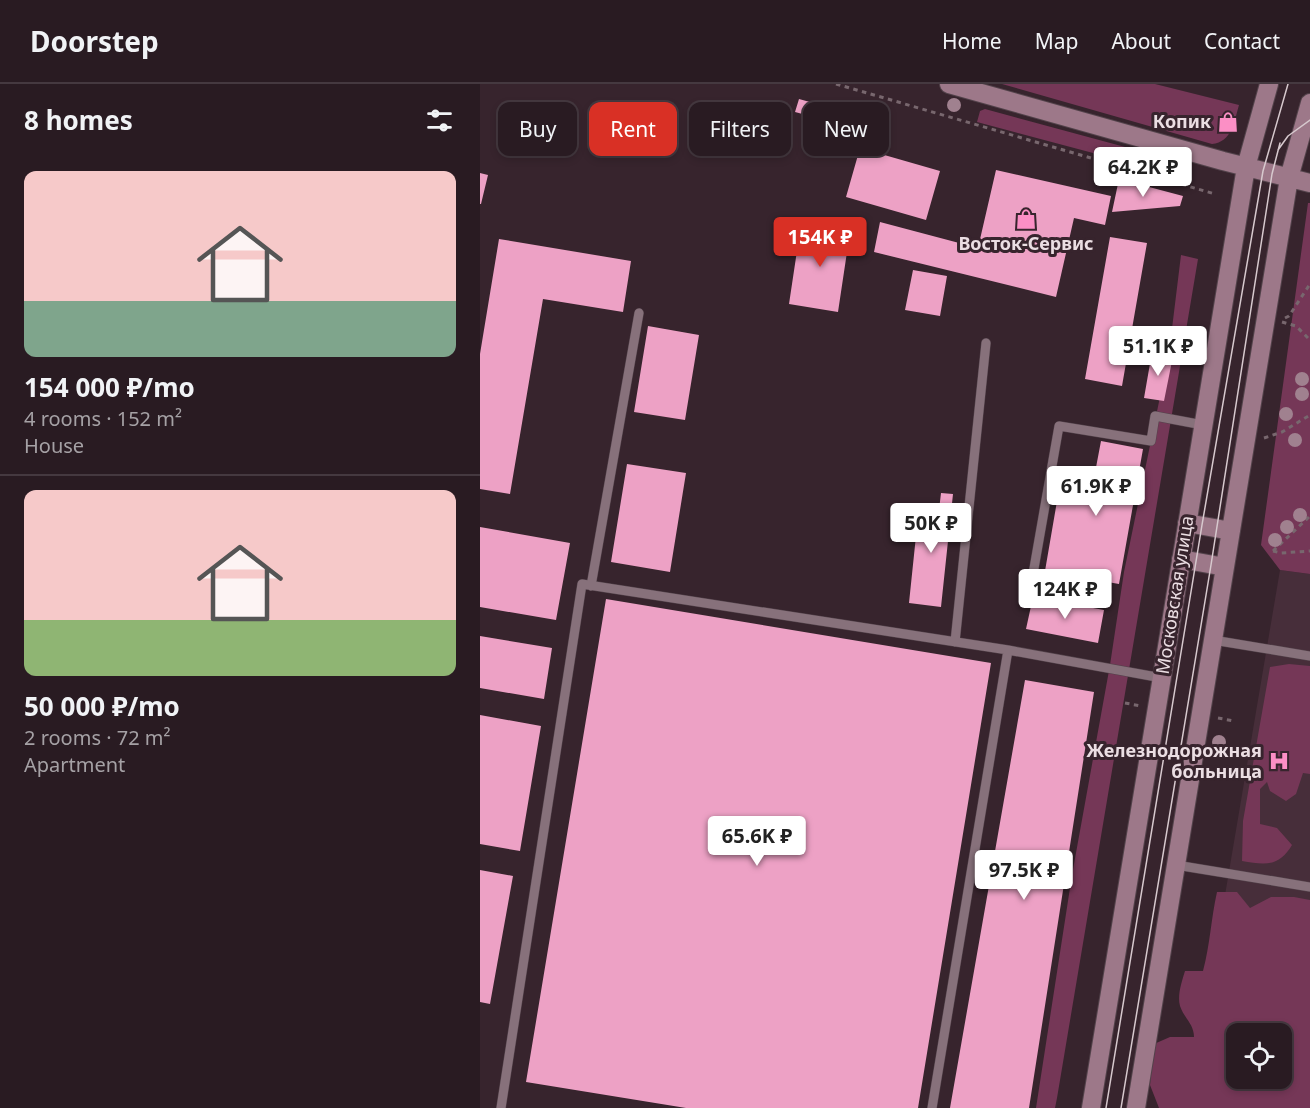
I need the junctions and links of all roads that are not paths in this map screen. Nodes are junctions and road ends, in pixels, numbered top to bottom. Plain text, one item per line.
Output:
1 (950, 84) edge
2 (1269, 84) edge
3 (1310, 103) edge
4 (1246, 167) junction
5 (1289, 178) junction
6 (1310, 183) edge
7 (639, 313) dead end
8 (986, 343) dead end
9 (1203, 425) junction
10 (1187, 523) junction
11 (1231, 531) junction
12 (1181, 559) junction
13 (1225, 567) junction
14 (1033, 574) dead end
15 (591, 586) junction
16 (1213, 640) junction
17 (955, 642) junction
18 (1008, 650) junction
19 (1310, 656) edge
20 (1162, 678) junction
21 (1176, 865) junction
22 (1310, 887) edge
23 (501, 1108) edge
24 (932, 1108) edge
25 (1090, 1108) edge
26 (1136, 1108) edge

1 - 4 street
2 - 4 street, Московская улица
3 - 5 street
4 - 5 street
4 - 9 street, Московская улица
5 - 6 street
5 - 11 street
7 - 15 lane
8 - 17 lane
9 - 10 street, Московская улица
9 - 14 lane
10 - 11 street
10 - 12 street, Московская улица
11 - 13 street
12 - 13 street
12 - 20 street, Московская улица
13 - 16 street
15 - 17 lane
15 - 23 lane
16 - 19 lane
16 - 21 street
17 - 18 lane
18 - 20 lane
18 - 24 lane
20 - 25 street, Московская улица
21 - 22 lane
21 - 26 street

